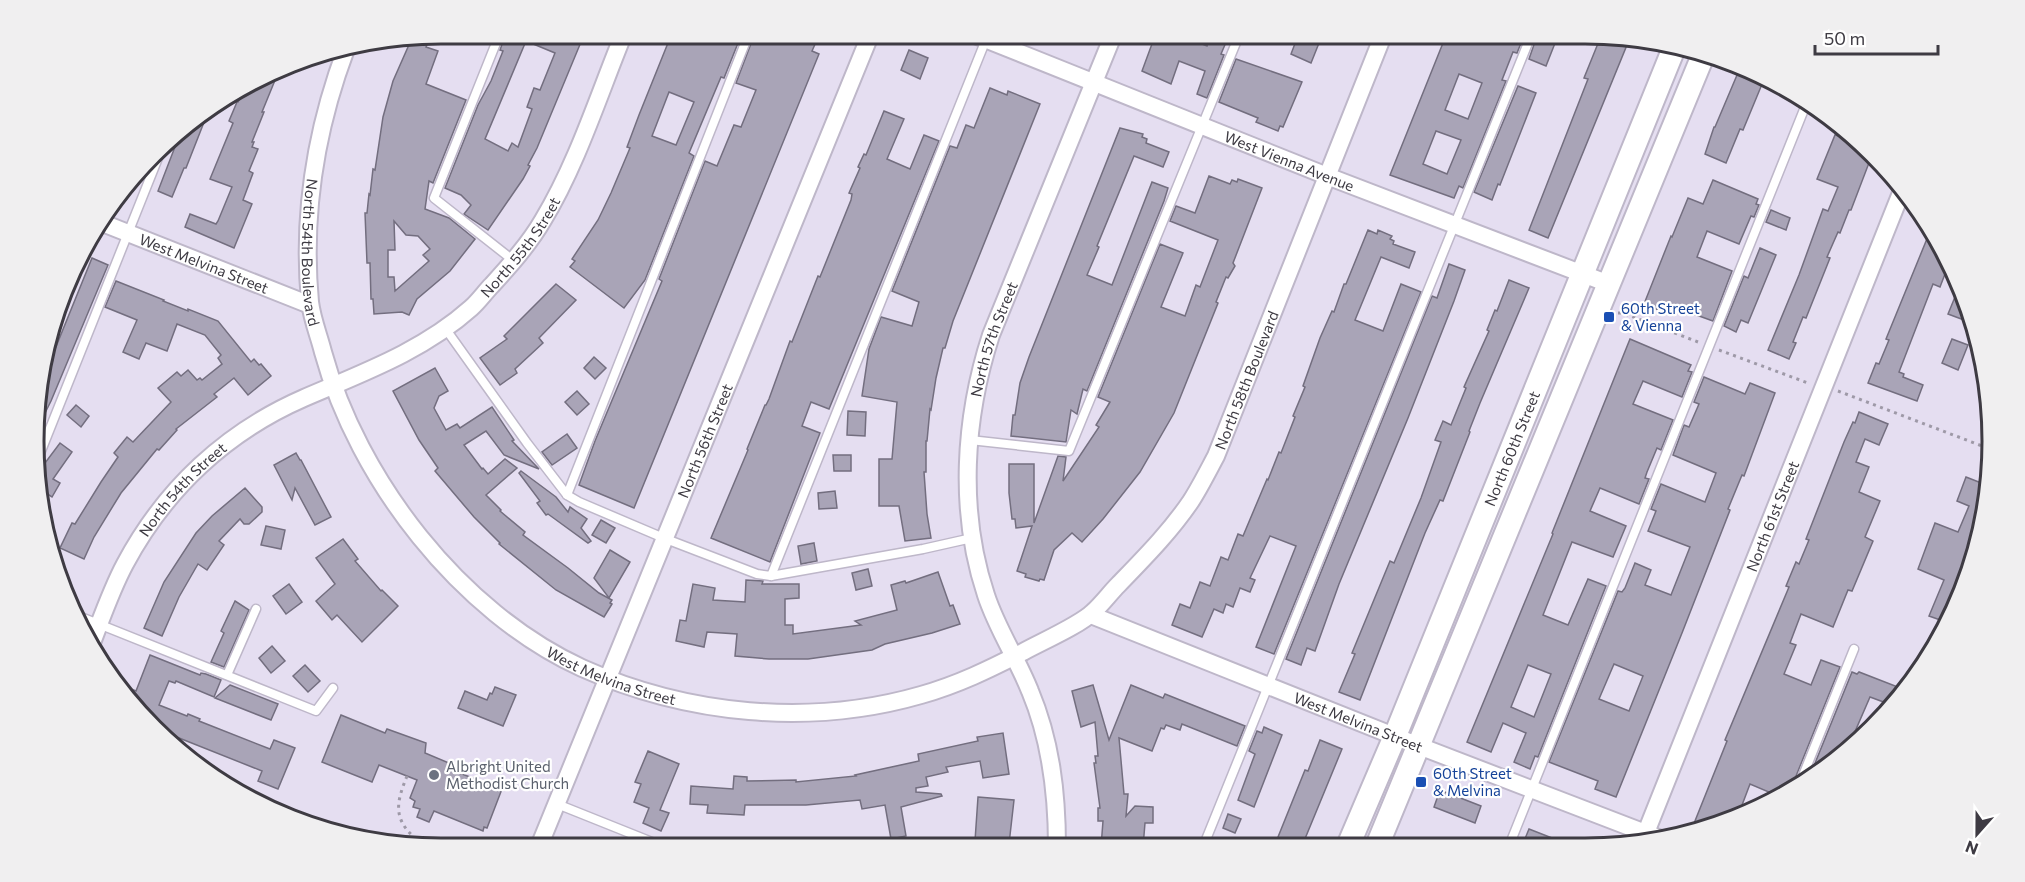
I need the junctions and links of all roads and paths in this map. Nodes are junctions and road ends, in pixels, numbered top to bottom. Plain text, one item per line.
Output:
1 (496, 44) edge
2 (619, 44) edge
3 (745, 44) edge
4 (867, 44) edge
5 (984, 44) edge
6 (1005, 44) edge
7 (1110, 44) edge
8 (1236, 44) edge
9 (1380, 44) edge
10 (1528, 44) edge
11 (1672, 53) edge
12 (344, 56) edge
13 (1701, 61) edge
14 (1094, 83) junction
15 (1804, 109) edge
16 (1203, 126) junction
17 (157, 163) edge
18 (1327, 176) junction
19 (1899, 199) edge
20 (107, 225) edge
21 (1455, 225) junction
22 (129, 233) junction
23 (514, 261) junction
24 (1582, 275) junction
25 (1609, 284) junction
26 (310, 305) junction
27 (1616, 312) dead end
28 (445, 328) junction
29 (1709, 346) junction
30 (332, 386) junction
31 (1824, 387) junction
32 (970, 440) junction
33 (44, 446) edge
34 (1982, 446) edge
35 (567, 495) junction
36 (972, 538) junction
37 (666, 539) junction
38 (771, 576) junction
39 (256, 609) dead end
40 (1091, 615) junction
41 (85, 618) edge
42 (99, 624) junction
43 (95, 636) edge
44 (1854, 649) dead end
45 (1013, 657) junction
46 (227, 675) junction
47 (609, 679) junction
48 (1267, 685) junction
49 (333, 688) dead end
50 (1395, 736) junction
51 (1419, 746) junction
52 (1804, 772) edge
53 (407, 776) dead end
54 (1532, 790) junction
55 (557, 804) junction
56 (1651, 833) edge
57 (1639, 835) edge
58 (415, 838) edge
59 (543, 838) edge
60 (642, 838) edge
61 (1057, 838) edge
62 (1207, 838) edge
63 (1351, 838) edge
64 (1380, 838) edge
65 (1512, 838) edge

1 - 23 lane
2 - 23 street, North 55th Street
3 - 35 lane
4 - 37 street, North 56th Street
5 - 38 lane
6 - 14 street, West Vienna Avenue
7 - 14 street, North 57th Street
8 - 16 lane
9 - 18 street, North 58th Boulevard
10 - 21 lane
11 - 24 main road, North 60th Street
12 - 26 street, North 54th Boulevard
13 - 25 main road, North 60th Street
14 - 16 street, West Vienna Avenue
14 - 32 street, North 57th Street
15 - 29 lane
16 - 18 street, West Vienna Avenue
16 - 32 lane
17 - 22 lane
18 - 21 street, West Vienna Avenue
18 - 40 street, North 58th Boulevard
19 - 31 street, North 61st Street
20 - 22 street, West Melvina Street
21 - 24 street, West Vienna Avenue
21 - 48 lane
22 - 26 street, West Melvina Street
22 - 33 lane
23 - 28 street, North 55th Street
24 - 25 street, West Vienna Avenue
24 - 50 main road, North 60th Street
25 - 51 main road, North 60th Street
26 - 30 street, North 54th Boulevard
27 - 29 path
28 - 30 street, North 55th Street
28 - 35 lane
29 - 31 path
29 - 54 lane
30 - 42 street, North 54th Street
30 - 47 street, West Melvina Street
31 - 34 path
31 - 56 street, North 61st Street
32 - 36 street, North 57th Street
35 - 37 lane
36 - 38 lane
36 - 45 street, North 57th Street
37 - 38 lane
37 - 47 street, North 56th Street
39 - 46 lane
40 - 45 street, North 58th Boulevard
40 - 48 street, West Melvina Street
41 - 42 lane
42 - 43 street, North 54th Street
42 - 46 lane
44 - 52 lane
45 - 47 street, West Melvina Street
45 - 61 street, North 57th Street
46 - 49 lane
47 - 55 street, North 56th Street
48 - 50 street, West Melvina Street
48 - 62 lane
50 - 51 street, West Melvina Street
50 - 63 main road, North 60th Street
51 - 54 street, West Melvina Street
51 - 64 main road, North 60th Street
53 - 58 path
54 - 57 street, West Melvina Street
54 - 65 lane
55 - 59 street, North 56th Street
55 - 60 lane

